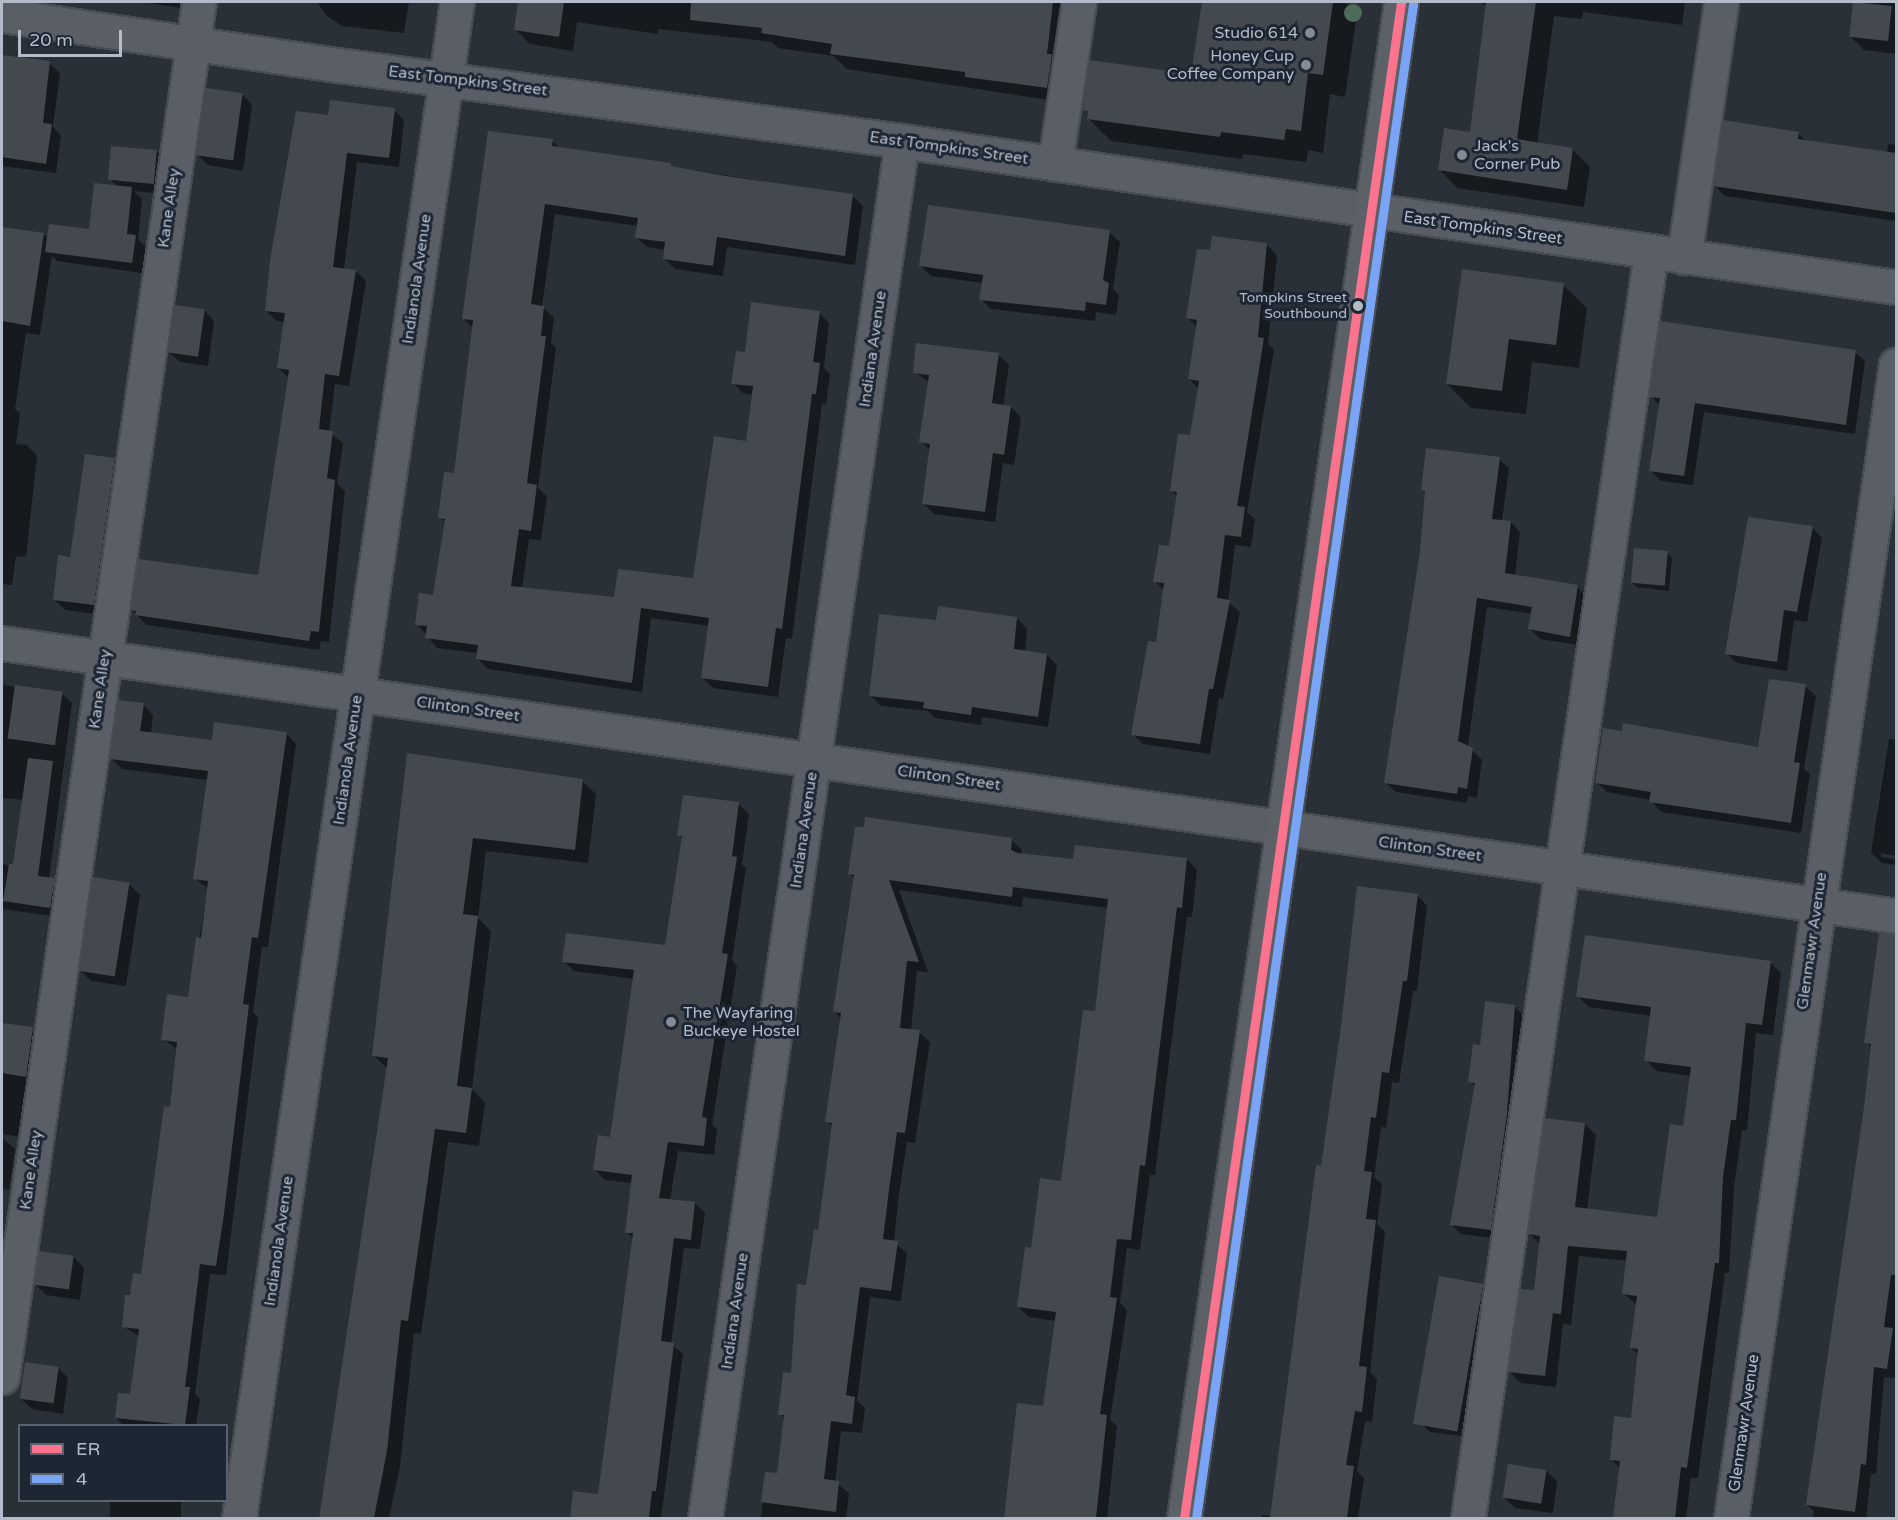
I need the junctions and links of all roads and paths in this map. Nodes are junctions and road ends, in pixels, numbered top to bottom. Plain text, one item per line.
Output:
1 (199, 2) edge
2 (457, 2) edge
3 (1079, 2) edge
4 (1401, 2) edge
5 (1721, 2) edge
6 (2, 15) edge
7 (193, 44) junction
8 (446, 79) junction
9 (902, 141) junction
10 (1055, 164) junction
11 (1370, 212) junction
12 (1651, 252) junction
13 (1684, 257) junction
14 (1896, 287) edge
15 (1896, 365) edge
16 (2, 643) edge
17 (105, 658) junction
18 (357, 694) junction
19 (814, 759) junction
20 (1282, 827) junction
21 (1562, 868) junction
22 (1818, 904) junction
23 (1896, 916) edge
24 (2, 1373) edge
25 (239, 1518) edge
26 (705, 1518) edge
27 (1184, 1518) edge
28 (1468, 1518) edge
29 (1731, 1518) edge

1 - 7 street, Kane Alley
2 - 8 street, Indianola Avenue
3 - 10 street
4 - 11 main road
5 - 13 street
6 - 7 street, East Tompkins Street
7 - 8 street, East Tompkins Street
7 - 17 street, Kane Alley
8 - 9 street, East Tompkins Street
8 - 18 street, Indianola Avenue
9 - 10 street, East Tompkins Street
9 - 19 street, Indiana Avenue
10 - 11 street, East Tompkins Street
11 - 12 street, East Tompkins Street
11 - 20 main road
12 - 13 street, East Tompkins Street
12 - 21 street
13 - 14 street, East Tompkins Street
15 - 22 street, Glenmawr Avenue
16 - 17 street, Clinton Street
17 - 18 street, Clinton Street
17 - 24 street, Kane Alley
18 - 19 street, Clinton Street
18 - 25 street, Indianola Avenue
19 - 20 street, Clinton Street
19 - 26 street, Indiana Avenue
20 - 21 street, Clinton Street
20 - 27 main road
21 - 22 street, Clinton Street
21 - 28 street
22 - 23 street, Clinton Street
22 - 29 street, Glenmawr Avenue

